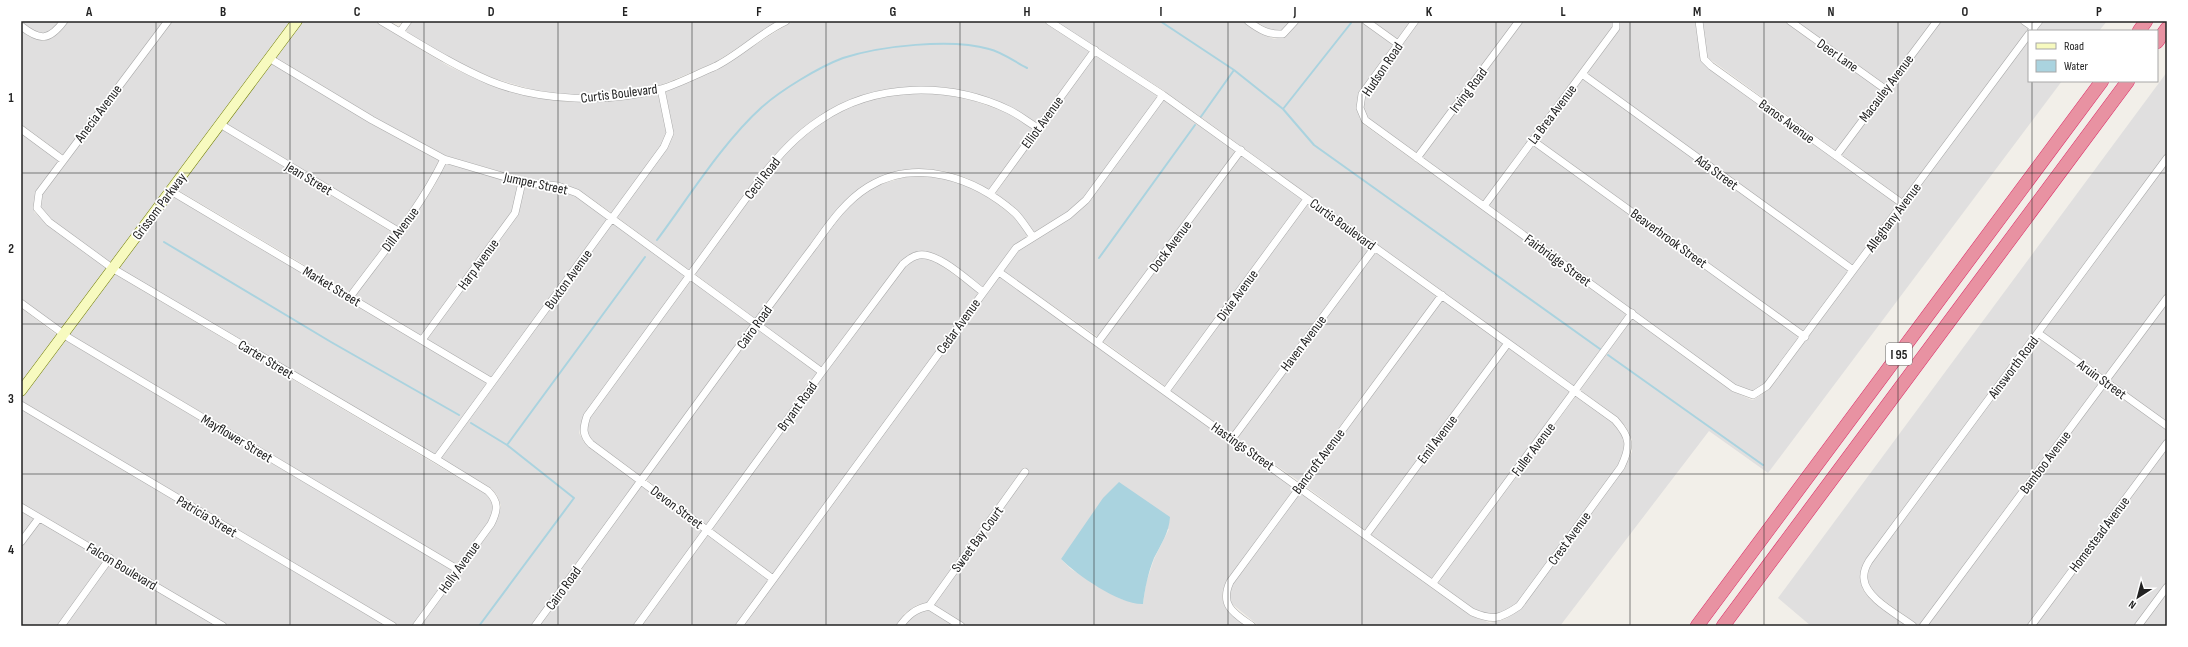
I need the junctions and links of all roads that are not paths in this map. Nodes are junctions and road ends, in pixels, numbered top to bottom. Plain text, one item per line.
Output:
1 (64, 21) edge
2 (168, 21) edge
3 (296, 21) edge
4 (381, 21) edge
5 (408, 21) edge
6 (786, 21) edge
7 (1049, 21) edge
8 (1248, 21) edge
9 (1295, 21) edge
10 (1366, 21) edge
11 (1415, 21) edge
12 (1519, 21) edge
13 (1616, 21) edge
14 (1699, 21) edge
15 (1790, 21) edge
16 (1937, 21) edge
17 (2024, 21) edge
18 (2039, 21) edge
19 (2146, 21) edge
20 (21, 26) edge
21 (2167, 28) edge
22 (2030, 30) edge
23 (2032, 30) edge
24 (2140, 30) edge
25 (400, 32) junction
26 (2028, 35) edge
27 (2158, 41) edge
28 (1398, 44) junction
29 (1095, 50) junction
30 (269, 58) junction
31 (1582, 74) junction
32 (2101, 82) edge
33 (2127, 82) edge
34 (661, 89) junction
35 (1886, 89) junction
36 (1163, 95) junction
37 (1365, 120) joint
38 (220, 124) junction
39 (21, 128) edge
40 (1038, 128) junction
41 (1532, 140) junction
42 (1241, 150) junction
43 (1836, 156) junction
44 (1417, 158) junction
45 (2167, 158) edge
46 (444, 159) junction
47 (63, 160) junction
48 (522, 182) junction
49 (171, 191) junction
50 (990, 194) junction
51 (1307, 199) junction
52 (1903, 204) junction
53 (1484, 206) junction
54 (38, 208) joint
55 (612, 218) junction
56 (398, 231) junction
57 (1033, 237) junction
58 (1375, 247) junction
59 (112, 268) junction
60 (1853, 270) junction
61 (999, 272) junction
62 (690, 275) junction
63 (983, 292) junction
64 (1442, 295) junction
65 (350, 297) junction
66 (2167, 298) edge
67 (21, 304) edge
68 (1632, 313) junction
69 (756, 324) junction
70 (2038, 333) junction
71 (63, 335) junction
72 (1805, 336) junction
73 (422, 340) junction
74 (1098, 342) junction
75 (1508, 343) junction
76 (822, 372) junction
77 (2105, 381) junction
78 (492, 382) junction
79 (21, 391) edge
80 (1166, 391) junction
81 (1575, 391) junction
82 (1753, 395) joint
83 (21, 405) edge
84 (2167, 426) edge
85 (584, 434) joint
86 (1232, 439) junction
87 (1628, 439) joint
88 (2167, 443) edge
89 (436, 459) junction
90 (1025, 472) dead end
91 (642, 480) junction
92 (1299, 486) junction
93 (497, 505) joint
94 (21, 507) edge
95 (39, 518) junction
96 (707, 530) junction
97 (1366, 534) junction
98 (21, 542) edge
99 (110, 558) junction
100 (457, 569) junction
101 (773, 579) junction
102 (1433, 583) junction
103 (2167, 587) edge
104 (929, 606) junction
105 (1488, 619) joint
106 (61, 626) edge
107 (223, 626) edge
108 (393, 626) edge
109 (416, 626) edge
110 (535, 626) edge
111 (637, 626) edge
112 (739, 626) edge
113 (900, 626) edge
114 (961, 626) edge
115 (1252, 626) edge
116 (1697, 626) edge
117 (1723, 626) edge
118 (1913, 626) edge
119 (1923, 626) edge
120 (2031, 626) edge
121 (2138, 626) edge

1 - 20 street
2 - 47 street, Anecia Avenue
3 - 30 main road, Grissom Parkway
4 - 25 street, Curtis Boulevard
5 - 25 street
6 - 34 street, Curtis Boulevard
7 - 29 street, Curtis Boulevard
8 - 9 street
10 - 28 street
11 - 28 street, Hudson Road
12 - 44 street, Irving Road
13 - 31 street, La Brea Avenue
14 - 43 street, Banos Avenue
15 - 35 street, Deer Lane
16 - 35 street, Macauley Avenue
17 - 22 street
18 - 23 street, Alleghany Avenue
19 - 24 highway
21 - 27 highway
25 - 34 street, Curtis Boulevard
26 - 52 street, Alleghany Avenue
28 - 37 street, Hudson Road
29 - 36 street, Curtis Boulevard
29 - 40 street, Elliot Avenue
30 - 38 main road, Grissom Parkway
30 - 46 street, Jumper Street
31 - 41 street, La Brea Avenue
31 - 60 street, Ada Street
32 - 116 highway, I 95
33 - 117 highway, I 95
34 - 55 street, Buxton Avenue
35 - 43 street, Macauley Avenue
36 - 42 street, Curtis Boulevard
36 - 57 street, Cedar Avenue
37 - 44 street, Fairbridge Street
38 - 49 main road, Grissom Parkway
38 - 56 street, Jean Street
39 - 47 street
40 - 50 street, Elliot Avenue
40 - 62 street, Cecil Road
41 - 53 street, La Brea Avenue
41 - 72 street, Beaverbrook Street
42 - 51 street, Curtis Boulevard
42 - 74 street, Dock Avenue
43 - 52 street, Banos Avenue
44 - 53 street, Fairbridge Street
45 - 70 street, Ainsworth Road
46 - 48 street, Jumper Street
46 - 56 street, Dill Avenue
47 - 54 street, Anecia Avenue
48 - 55 street, Jumper Street
48 - 73 street, Harp Avenue
49 - 59 main road, Grissom Parkway
49 - 65 street, Market Street
50 - 57 street, Cairo Road
50 - 69 street, Cairo Road
51 - 58 street, Curtis Boulevard
51 - 80 street, Dixie Avenue
52 - 60 street, Alleghany Avenue
53 - 68 street, Fairbridge Street
54 - 59 street, Carter Street
55 - 62 street, Jumper Street
55 - 78 street, Buxton Avenue
56 - 65 street, Dill Avenue
57 - 61 street, Cedar Avenue
58 - 64 street, Curtis Boulevard
58 - 86 street, Haven Avenue
59 - 71 main road, Grissom Parkway
59 - 89 street, Carter Street
60 - 72 street, Alleghany Avenue
61 - 63 street, Cedar Avenue
61 - 74 street, Hastings Street
62 - 69 street, Jumper Street
62 - 85 street, Cecil Road
63 - 76 street, Bryant Road
63 - 101 street, Cedar Avenue
64 - 75 street, Curtis Boulevard
64 - 92 street, Bancroft Avenue
65 - 73 street, Market Street
66 - 77 street, Bamboo Avenue
67 - 71 street, Mayflower Street
68 - 81 street, Fuller Avenue
68 - 82 street, Fairbridge Street
69 - 76 street, Jumper Street
69 - 91 street, Cairo Road
70 - 77 street, Aruin Street
70 - 118 street, Ainsworth Road
71 - 79 main road, Grissom Parkway
71 - 100 street, Mayflower Street
72 - 82 street, Alleghany Avenue
73 - 78 street, Market Street
74 - 80 street, Hastings Street
75 - 81 street, Curtis Boulevard
75 - 97 street, Emil Avenue
76 - 96 street, Bryant Road
77 - 84 street, Aruin Street
77 - 119 street, Bamboo Avenue
78 - 89 street, Buxton Avenue
80 - 86 street, Hastings Street
81 - 87 street, Curtis Boulevard
81 - 102 street, Fuller Avenue
83 - 108 street, Patricia Street
85 - 91 street, Devon Street
86 - 92 street, Hastings Street
87 - 105 street, Crest Avenue
88 - 120 street, Homestead Avenue
89 - 93 street, Carter Street
90 - 104 street, Sweet Bay Court
91 - 96 street, Devon Street
91 - 110 street, Cairo Road
92 - 97 street, Hastings Street
92 - 115 street, Bancroft Avenue
93 - 100 street, Holly Avenue
94 - 95 street, Falcon Boulevard
95 - 98 street
95 - 99 street, Falcon Boulevard
96 - 101 street, Devon Street
96 - 111 street, Bryant Road
97 - 102 street, Hastings Street
99 - 106 street
99 - 107 street, Falcon Boulevard
100 - 109 street, Holly Avenue
101 - 112 street, Cedar Avenue
102 - 105 street, Hastings Street
103 - 121 street
104 - 113 street
104 - 114 street

